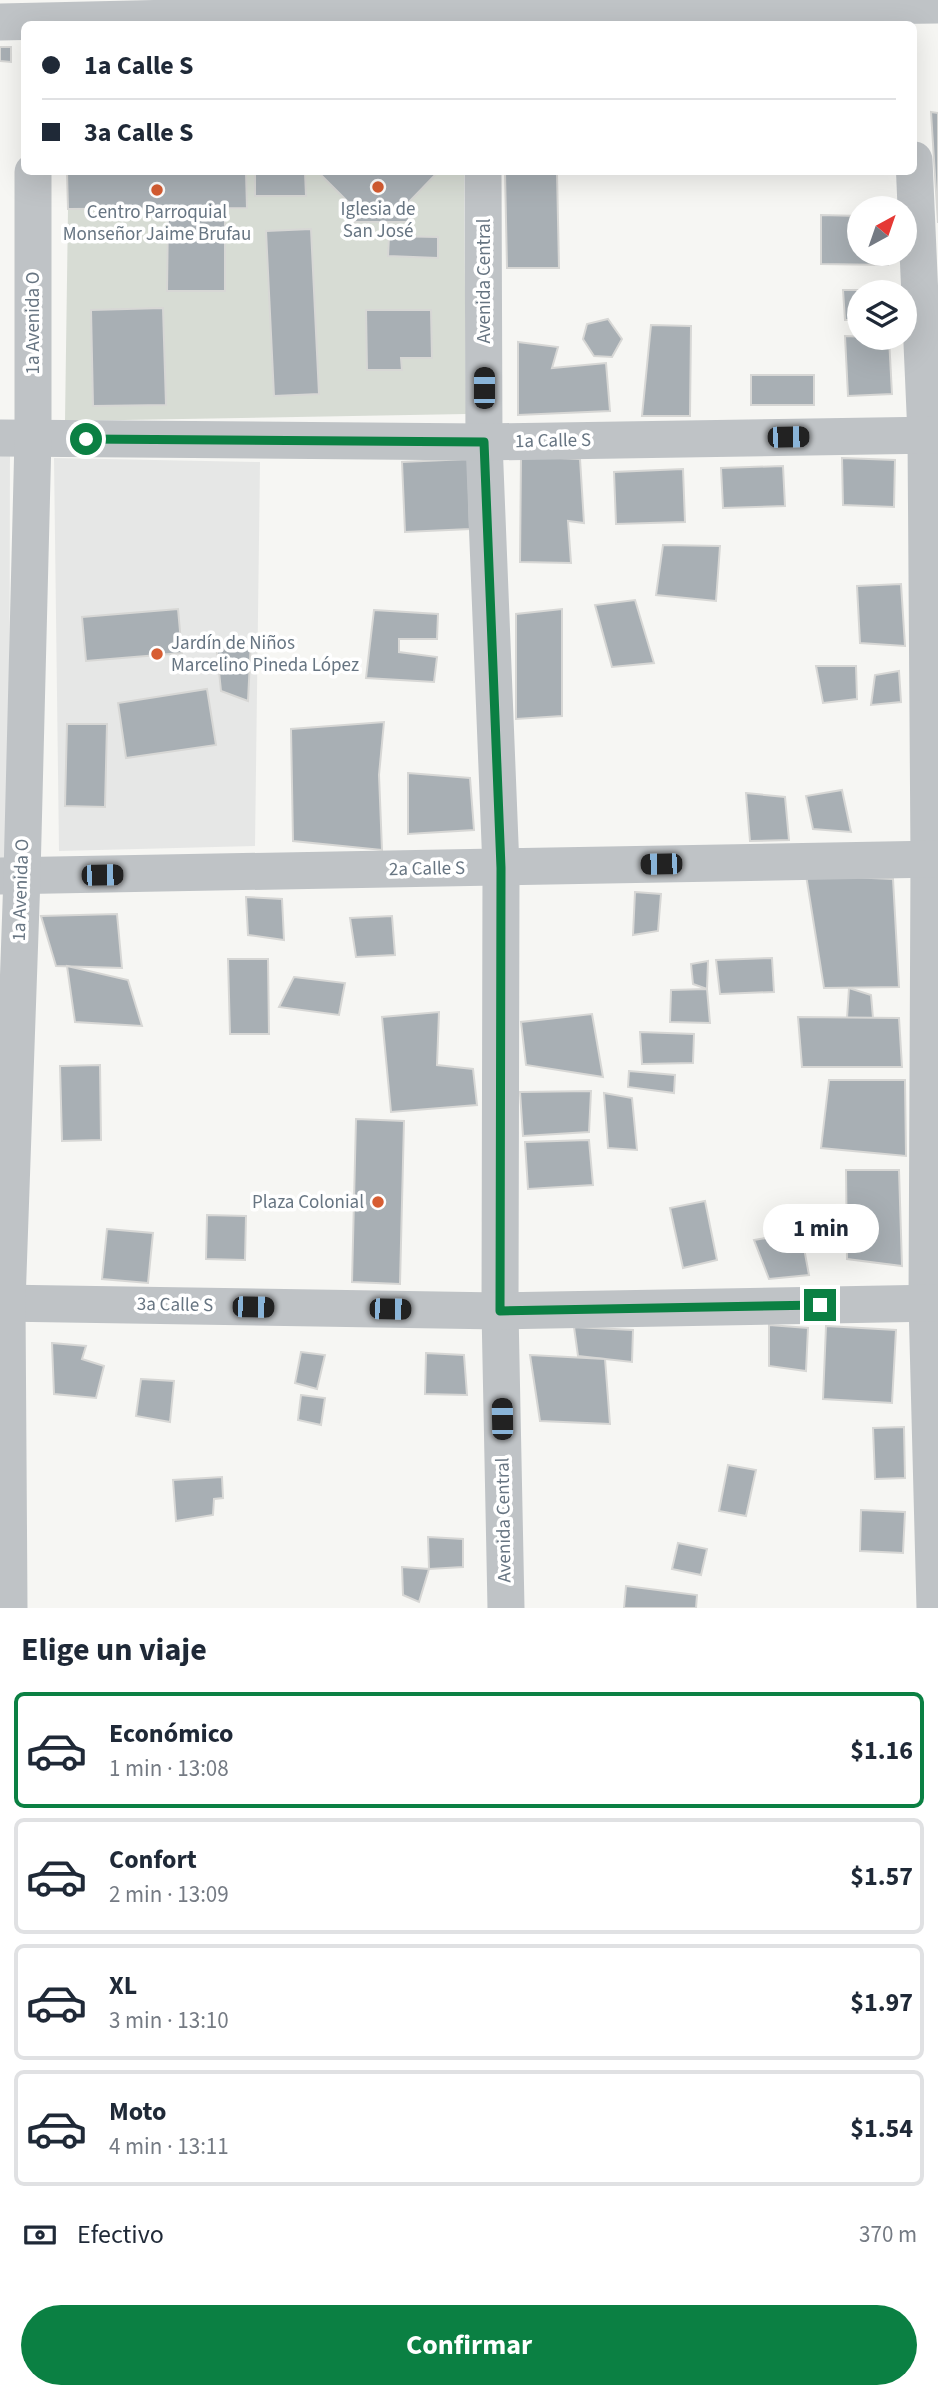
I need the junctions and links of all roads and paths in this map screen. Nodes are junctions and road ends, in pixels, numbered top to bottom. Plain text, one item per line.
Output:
1 (915, 9) edge
2 (483, 12) edge
3 (25, 17) edge
4 (33, 175) edge
5 (483, 175) edge
6 (915, 175) edge
7 (932, 435) edge
8 (17, 438) edge
9 (484, 442) junction
10 (933, 859) edge
11 (501, 868) junction
12 (11, 876) edge
13 (3, 1303) edge
14 (932, 1303) edge
15 (500, 1311) junction
16 (9, 1608) edge
17 (506, 1608) edge
18 (935, 1608) edge

1 - 2 street
2 - 3 street
4 - 8 street, 1a Avenida O
5 - 9 street, Avenida Central
6 - 7 street
7 - 9 street, 1a Calle S
7 - 10 street
8 - 9 street, 1a Calle S
8 - 12 street, 1a Avenida O
9 - 11 street, Avenida Central
10 - 11 street, 2a Calle S
10 - 14 street
11 - 12 street, 2a Calle S
11 - 15 street, Avenida Central
12 - 13 street, 1a Avenida O
13 - 15 street, 3a Calle S
13 - 16 street, 1a Avenida O
14 - 15 street, 3a Calle S
14 - 18 street
15 - 17 street, Avenida Central

